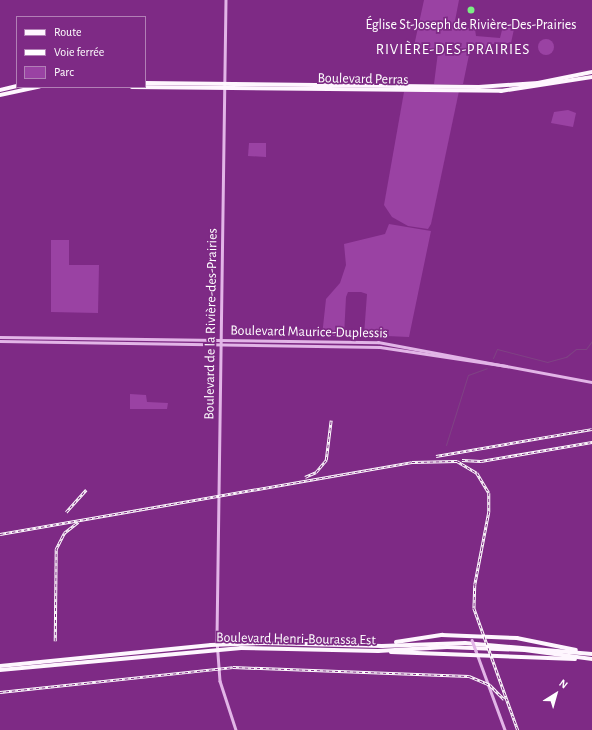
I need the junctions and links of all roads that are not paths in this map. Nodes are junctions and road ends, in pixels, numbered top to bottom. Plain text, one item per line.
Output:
1 (226, 0) edge
2 (592, 72) edge
3 (592, 77) edge
4 (146, 82) edge
5 (16, 86) edge
6 (224, 86) junction
7 (146, 87) edge
8 (34, 88) edge
9 (0, 90) edge
10 (0, 95) edge
11 (0, 337) edge
12 (0, 341) edge
13 (221, 342) junction
14 (387, 343) junction
15 (386, 347) junction
16 (519, 368) junction
17 (592, 382) edge
18 (217, 631) junction
19 (472, 638) junction
20 (228, 644) junction
21 (217, 646) junction
22 (382, 646) junction
23 (378, 651) junction
24 (477, 653) junction
25 (591, 654) edge
26 (591, 659) edge
27 (0, 666) edge
28 (0, 670) edge
29 (236, 730) edge
30 (505, 730) edge

1 - 6 street, Boulevard de la Rivière-des-Prairies
2 - 6 main road, Boulevard Perras
3 - 6 main road, Boulevard Perras
4 - 6 main road, Boulevard Perras
5 - 9 main road
6 - 7 main road, Boulevard Perras
6 - 13 street, Boulevard de la Rivière-des-Prairies
8 - 10 main road
11 - 13 street, Boulevard Maurice-Duplessis
12 - 13 street, Boulevard Maurice-Duplessis
13 - 14 street, Boulevard Maurice-Duplessis
13 - 15 street, Boulevard Maurice-Duplessis
13 - 18 street, Boulevard de la Rivière-des-Prairies
14 - 15 street
14 - 16 street, Boulevard Maurice-Duplessis
15 - 16 street, Boulevard Maurice-Duplessis
16 - 17 street, Boulevard Maurice-Duplessis
18 - 20 street
18 - 21 street, Boulevard de la Rivière-des-Prairies
19 - 22 main road
19 - 24 street, bridge
19 - 25 main road
20 - 21 main road, Boulevard Henri-Bourassa Est
20 - 22 main road, Boulevard Henri-Bourassa Est
21 - 23 main road, Boulevard Henri-Bourassa Est
21 - 27 main road, Boulevard Henri-Bourassa Est
21 - 28 main road, Boulevard Henri-Bourassa Est
21 - 29 street, Boulevard de la Rivière-des-Prairies
22 - 25 main road, Boulevard Henri-Bourassa Est
23 - 24 main road
23 - 26 main road, Boulevard Henri-Bourassa Est
24 - 26 main road
24 - 30 street

